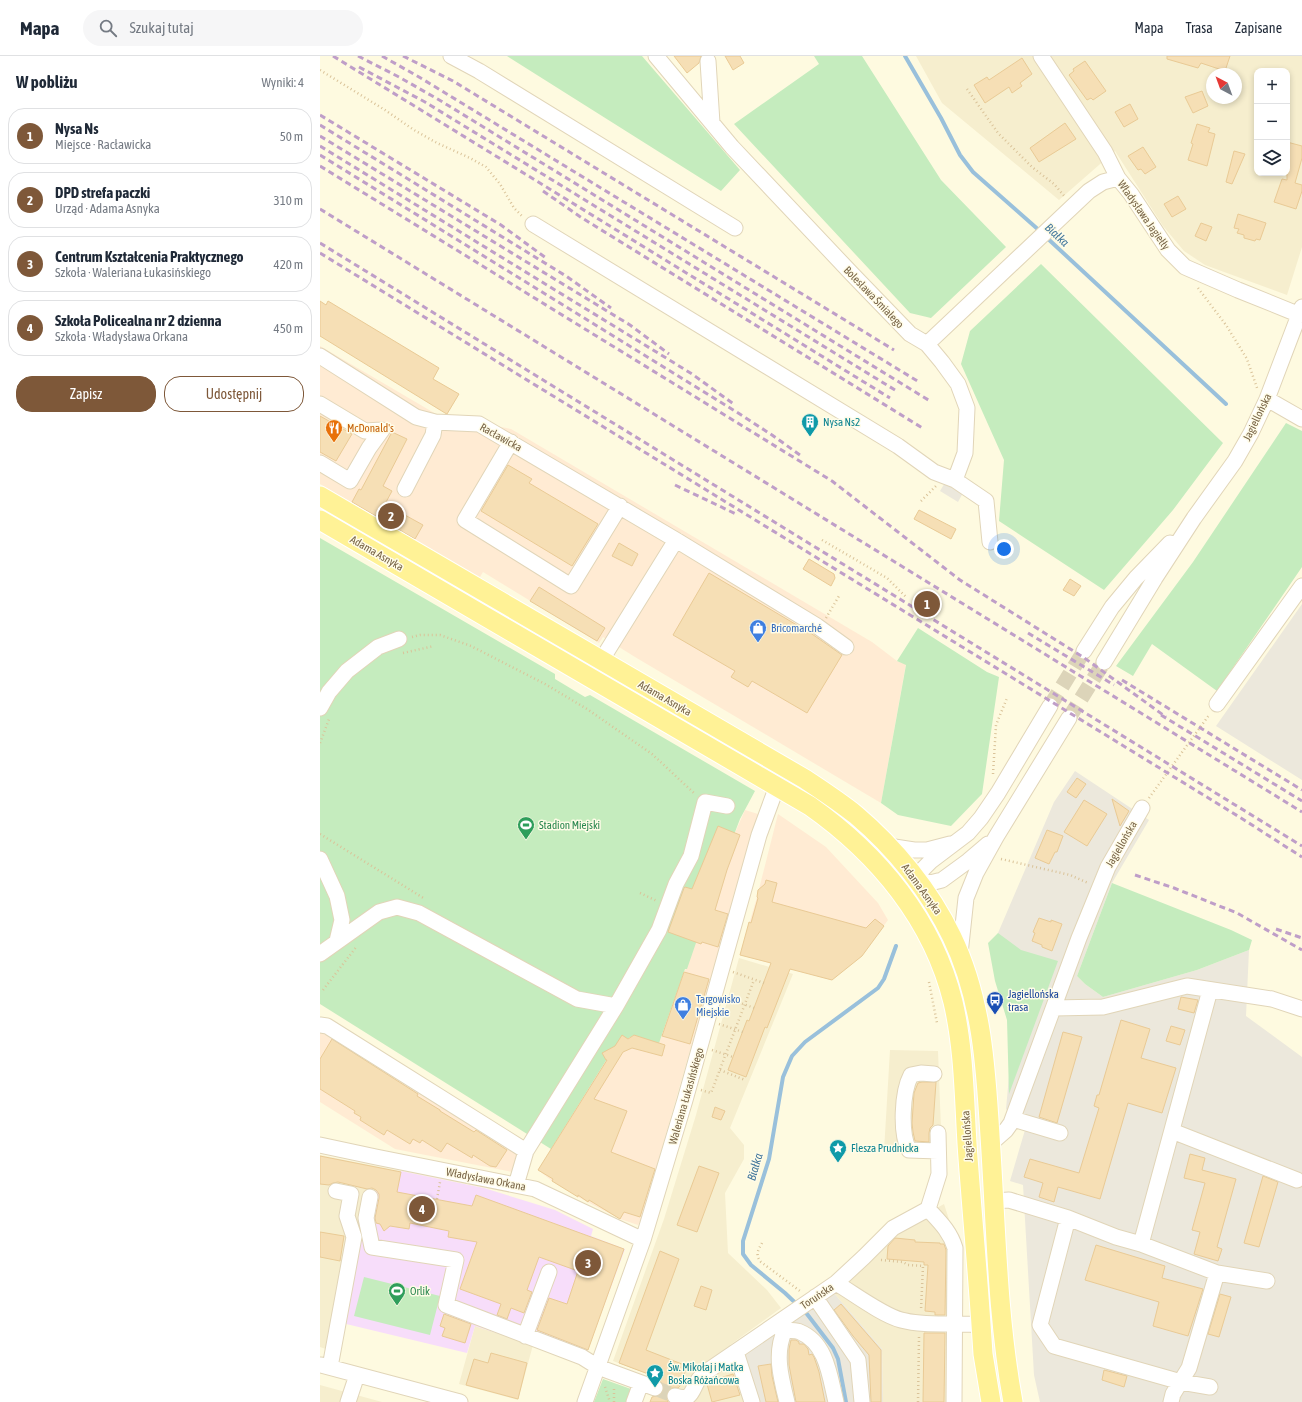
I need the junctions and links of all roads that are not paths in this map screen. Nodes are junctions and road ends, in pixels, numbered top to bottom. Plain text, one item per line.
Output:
1 (451, 56) edge
2 (656, 56) edge
3 (1041, 56) edge
4 (708, 62) dead end
5 (712, 123) junction
6 (1118, 178) junction
7 (533, 224) road end
8 (735, 228) dead end
9 (1301, 311) edge
10 (928, 344) junction
11 (320, 356) edge
12 (1267, 399) junction
13 (320, 404) edge
14 (1302, 419) edge
15 (436, 422) junction
16 (511, 442) junction
17 (320, 463) edge
18 (955, 480) junction
19 (405, 489) dead end
20 (320, 496) edge
21 (620, 506) junction
22 (1194, 518) junction
23 (320, 520) edge
24 (676, 540) junction
25 (990, 542) dead end
26 (1302, 586) edge
27 (400, 639) road end
28 (846, 646) dead end
29 (1084, 651) tunnel mouth
30 (601, 660) junction
31 (1104, 662) tunnel mouth
32 (590, 677) junction
33 (1217, 704) road end
34 (1050, 706) tunnel mouth
35 (325, 713) edge
36 (1069, 718) tunnel mouth
37 (777, 786) junction
38 (998, 793) junction
39 (1016, 804) junction
40 (727, 806) dead end
41 (1142, 808) road end
42 (996, 837) junction
43 (957, 842) junction
44 (888, 846) junction
45 (320, 859) edge
46 (917, 880) junction
47 (892, 881) junction
48 (909, 904) junction
49 (338, 942) junction
50 (320, 954) edge
51 (960, 954) junction
52 (1210, 990) junction
53 (616, 1006) junction
54 (1054, 1008) junction
55 (1302, 1010) edge
56 (320, 1025) edge
57 (934, 1074) dead end
58 (1013, 1119) junction
59 (1172, 1131) junction
60 (938, 1133) dead end
61 (1060, 1133) dead end
62 (990, 1144) junction
63 (320, 1145) edge
64 (526, 1151) junction
65 (938, 1151) junction
66 (1297, 1180) dead end
67 (516, 1185) junction
68 (336, 1192) dead end
69 (370, 1197) dead end
70 (994, 1201) junction
71 (928, 1209) junction
72 (1068, 1218) junction
73 (643, 1240) junction
74 (1142, 1244) junction
75 (549, 1272) dead end
76 (1217, 1272) junction
77 (1267, 1281) dead end
78 (836, 1283) junction
79 (813, 1298) junction
80 (785, 1322) junction
81 (955, 1323) junction
82 (981, 1325) junction
83 (525, 1336) junction
84 (736, 1352) junction
85 (325, 1366) edge
86 (598, 1367) junction
87 (357, 1375) junction
88 (1181, 1382) junction
89 (641, 1383) junction
90 (1210, 1387) dead end
91 (655, 1388) tunnel mouth
92 (676, 1396) tunnel mouth
93 (348, 1402) edge
94 (460, 1402) edge
95 (585, 1402) edge
96 (634, 1402) edge
97 (752, 1402) edge
98 (787, 1402) edge
99 (836, 1402) edge
100 (862, 1402) edge
101 (954, 1402) edge
102 (991, 1402) edge
103 (1013, 1402) edge
104 (1171, 1402) edge

1 - 8 street
2 - 5 street, Bolesława Śmiałego
3 - 6 street, Władysława Jagiełły
4 - 5 street
5 - 10 street, Bolesława Śmiałego
6 - 9 street, Władysława Jagiełły
6 - 10 street
7 - 18 street
9 - 12 street, Jagiellońska
10 - 18 street
11 - 15 street, Racławicka
12 - 14 street
12 - 22 street, Jagiellońska
13 - 17 street
15 - 16 street, Racławicka
15 - 19 street
16 - 21 street, Racławicka
16 - 21 street
18 - 25 street
20 - 30 main road, Adama Asnyka
21 - 24 street, Racławicka
22 - 29 street, Jagiellońska
22 - 31 street, Jagiellońska
23 - 32 main road, Adama Asnyka
24 - 28 street, Racławicka
24 - 30 street
26 - 33 street
27 - 35 street
30 - 32 street
30 - 44 main road, Adama Asnyka
32 - 37 main road, Adama Asnyka
34 - 38 street
36 - 39 street, Jagiellońska
37 - 47 main road, Adama Asnyka
37 - 73 street, Waleriana Łukasińskiego
38 - 39 street
38 - 43 street
39 - 42 street, Jagiellońska
40 - 53 street
41 - 54 street, Jagiellońska
42 - 46 street, Jagiellońska
42 - 51 street, Jagiellońska
43 - 44 street
43 - 46 street
44 - 46 main road, Adama Asnyka
45 - 49 street
46 - 47 street, Jagiellońska
46 - 48 street
46 - 51 main road, Adama Asnyka
47 - 48 main road, Adama Asnyka
48 - 82 main road, Jagiellońska
49 - 50 street
49 - 53 street
51 - 62 main road, Jagiellońska
52 - 54 street
52 - 55 street
52 - 59 street
53 - 64 street
54 - 58 street, Jagiellońska
56 - 64 street
57 - 65 street
58 - 61 street
58 - 62 street, Jagiellońska
59 - 66 street
59 - 74 street
60 - 65 street
62 - 70 main road, Jagiellońska
63 - 67 street, Władysława Orkana
64 - 67 street
65 - 71 street
67 - 73 street, Władysława Orkana
68 - 85 street
69 - 83 street
70 - 72 street
70 - 103 main road, Jagiellońska
71 - 78 street
71 - 81 street
72 - 74 street
72 - 88 street
73 - 86 street, Waleriana Łukasińskiego
74 - 76 street
75 - 83 street
76 - 77 street
76 - 88 street
78 - 79 street, Toruńska
78 - 81 street, Toruńska
79 - 80 street, Toruńska
79 - 100 street
80 - 84 street, Toruńska
80 - 98 street
80 - 99 street
81 - 82 street, Toruńska
81 - 101 street
82 - 102 main road, Jagiellońska
83 - 86 street
84 - 92 street, Toruńska
84 - 97 street
85 - 87 street
86 - 89 street
86 - 95 street, Waleriana Łukasińskiego
87 - 93 street
87 - 94 street
88 - 90 street
88 - 104 street
89 - 91 street
89 - 96 street

